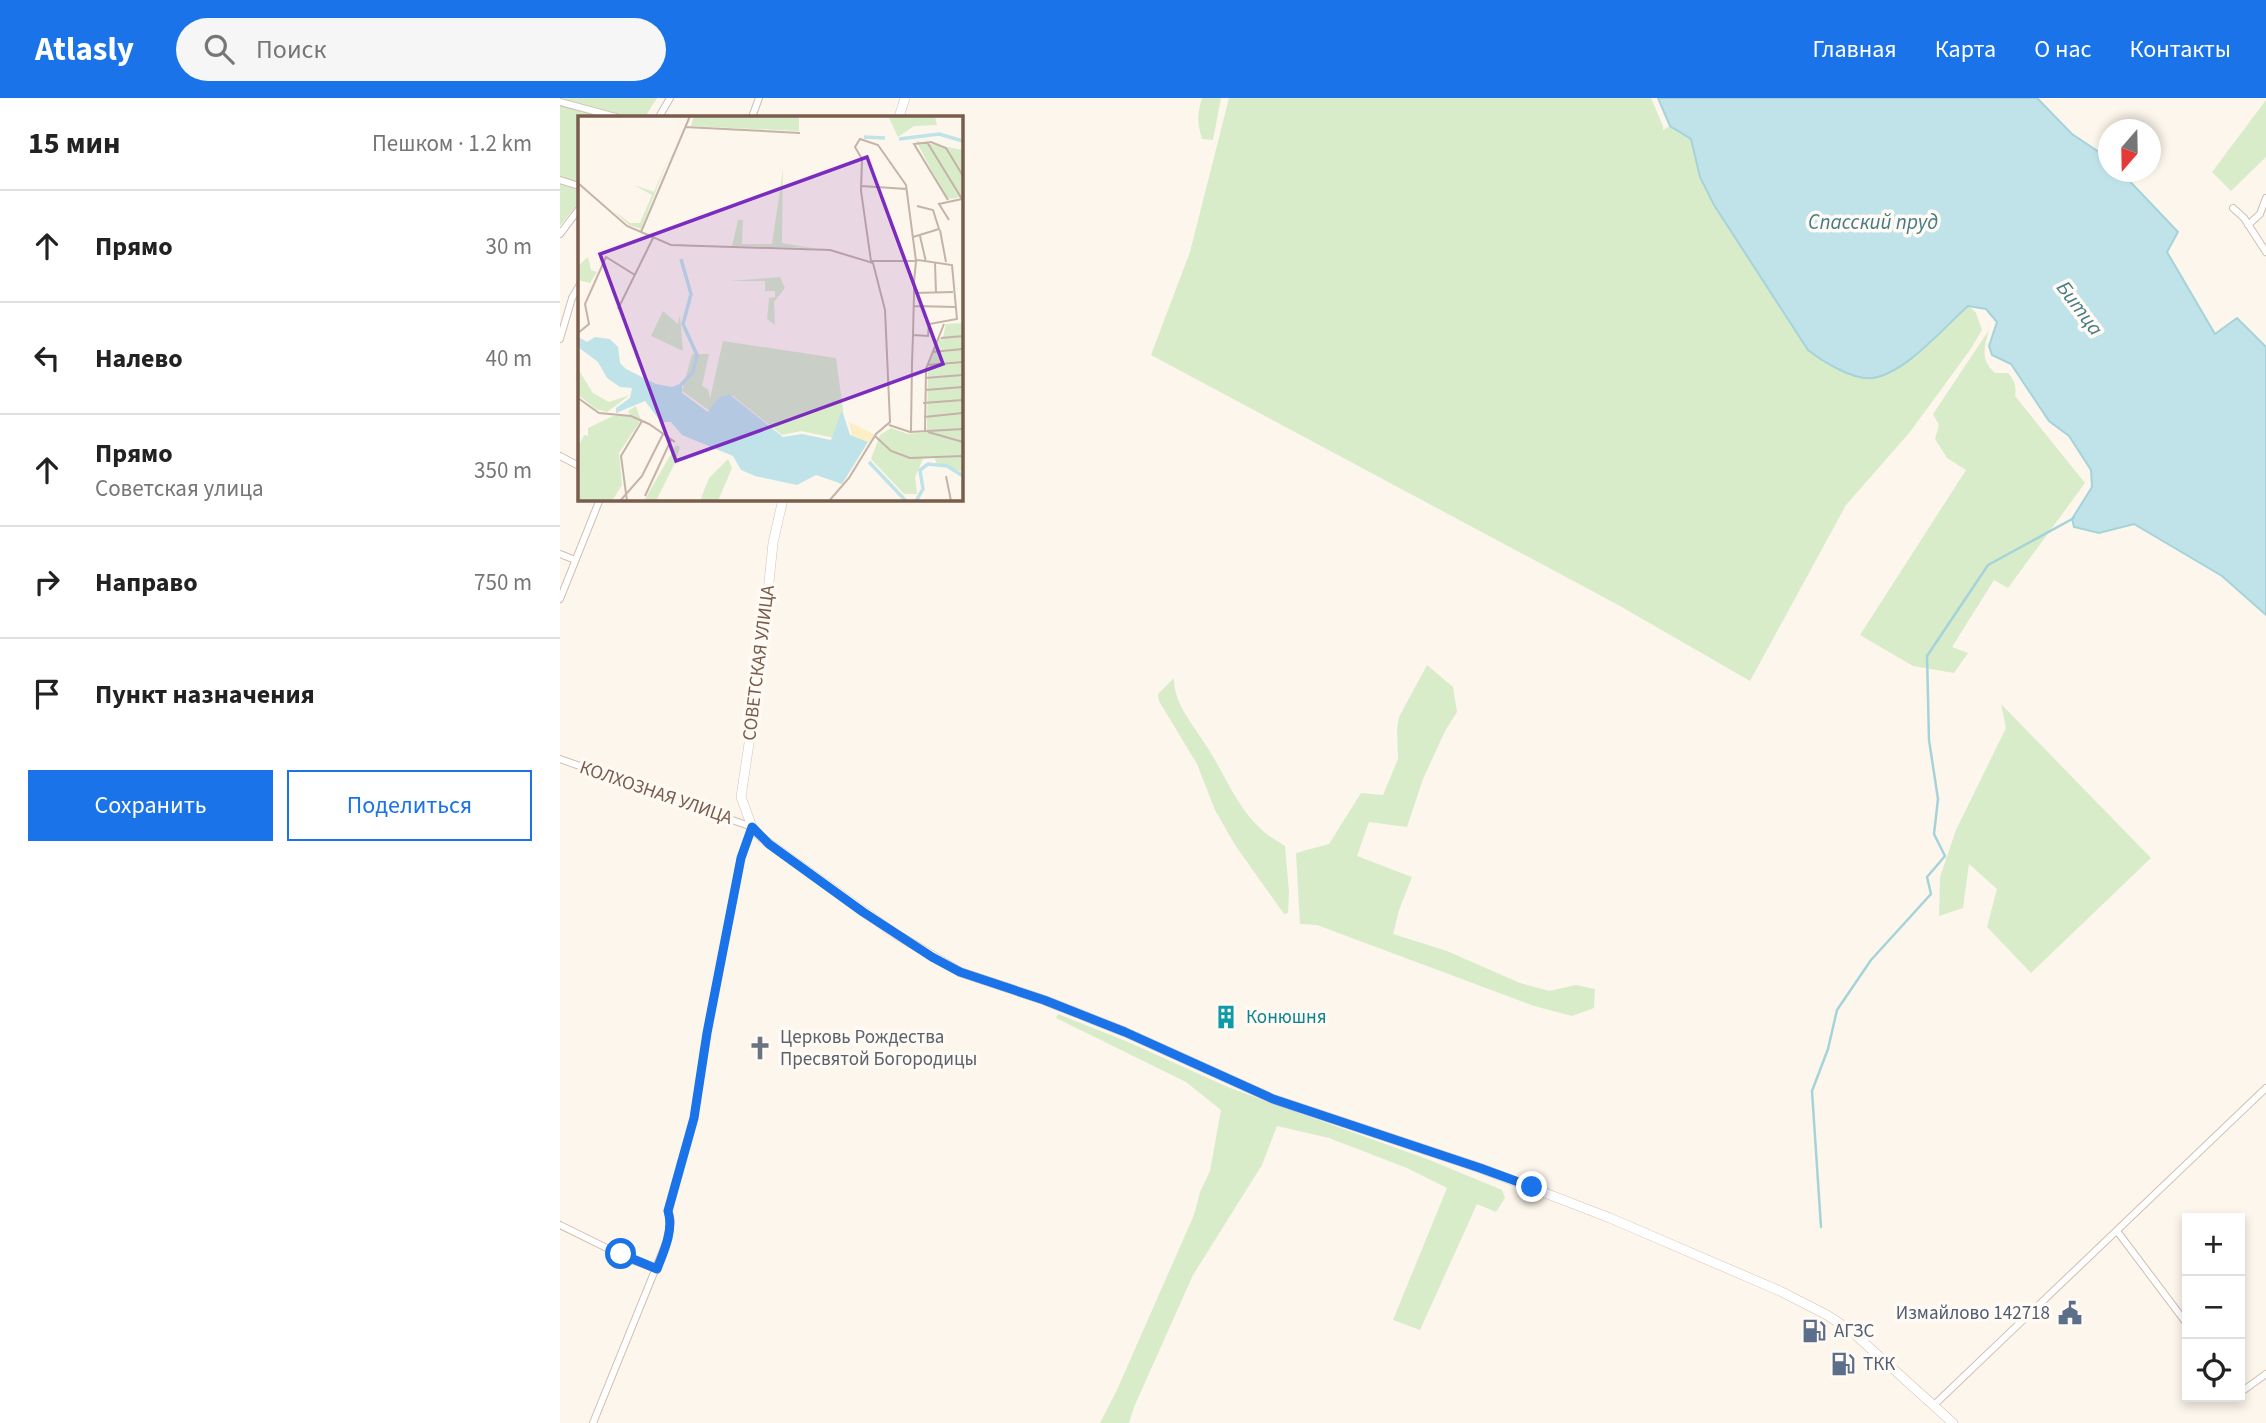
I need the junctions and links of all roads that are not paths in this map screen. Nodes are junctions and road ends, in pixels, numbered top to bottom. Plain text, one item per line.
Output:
1 (670, 98) edge
2 (759, 98) edge
3 (905, 98) edge
4 (560, 102) edge
5 (612, 116) edge
6 (660, 116) edge
7 (752, 116) edge
8 (899, 116) edge
9 (560, 180) edge
10 (578, 186) edge
11 (2266, 198) edge
12 (2233, 208) dead end
13 (578, 210) edge
14 (2248, 225) junction
15 (560, 234) edge
16 (2266, 252) edge
17 (578, 288) edge
18 (560, 339) edge
19 (560, 456) edge
20 (578, 465) edge
21 (600, 500) edge
22 (783, 500) edge
23 (560, 554) edge
24 (575, 560) junction
25 (560, 599) edge
26 (560, 759) edge
27 (752, 827) junction
28 (2266, 1088) edge
29 (560, 1225) edge
30 (2117, 1231) junction
31 (657, 1269) junction
32 (2182, 1317) edge
33 (2266, 1374) edge
34 (2245, 1389) edge
35 (1934, 1405) junction
36 (593, 1423) edge
37 (1953, 1423) edge

1 - 6 street
2 - 7 street
3 - 8 street
4 - 5 street
9 - 10 street
11 - 14 street
12 - 14 street
13 - 15 street
14 - 16 street
17 - 18 street
19 - 20 street
21 - 24 street
22 - 27 street, СОВЕТСКАЯ УЛИЦА
23 - 24 street
24 - 25 street
26 - 27 street, КОЛХОЗНАЯ УЛИЦА
27 - 31 street
27 - 35 street, СОВЕТСКАЯ УЛИЦА
28 - 30 street
29 - 31 street
30 - 32 street
30 - 35 street
31 - 36 street
33 - 34 street
35 - 37 street, СОВЕТСКАЯ УЛИЦА

